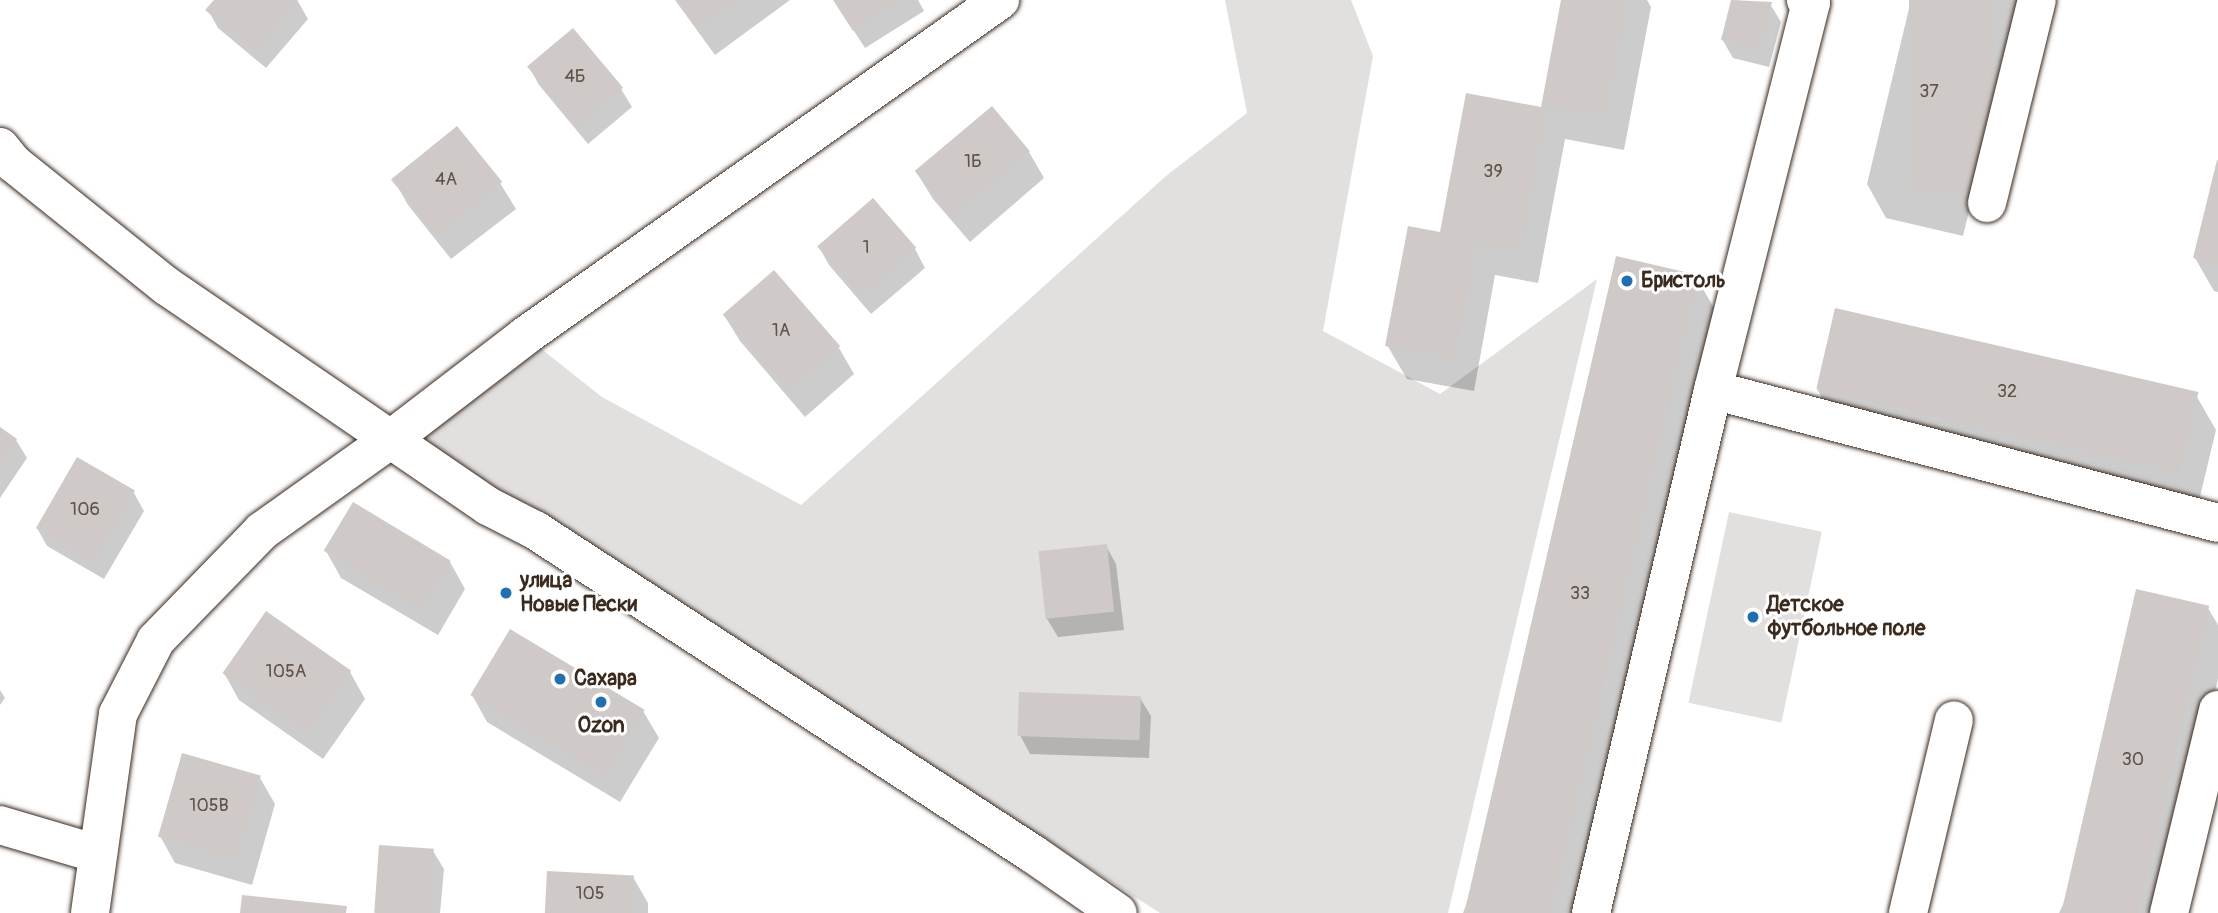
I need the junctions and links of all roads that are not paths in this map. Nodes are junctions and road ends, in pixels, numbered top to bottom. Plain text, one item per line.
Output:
1 (1000, 0) edge
2 (1805, 0) edge
3 (2037, 0) edge
4 (955, 14) edge
5 (0, 147) edge
6 (1987, 203) dead end
7 (1713, 390) junction
8 (391, 439) junction
9 (2218, 523) edge
10 (2218, 710) edge
11 (1954, 720) dead end
12 (0, 825) edge
13 (98, 854) junction
14 (90, 913) edge
15 (1118, 913) edge
16 (1591, 913) edge
17 (1908, 913) edge
18 (2169, 913) edge

1 - 4 street
2 - 7 street
3 - 6 street
4 - 8 street
5 - 8 street
7 - 9 street
7 - 16 street
8 - 13 street
8 - 15 street
10 - 18 street
11 - 17 street
12 - 13 street
13 - 14 street

